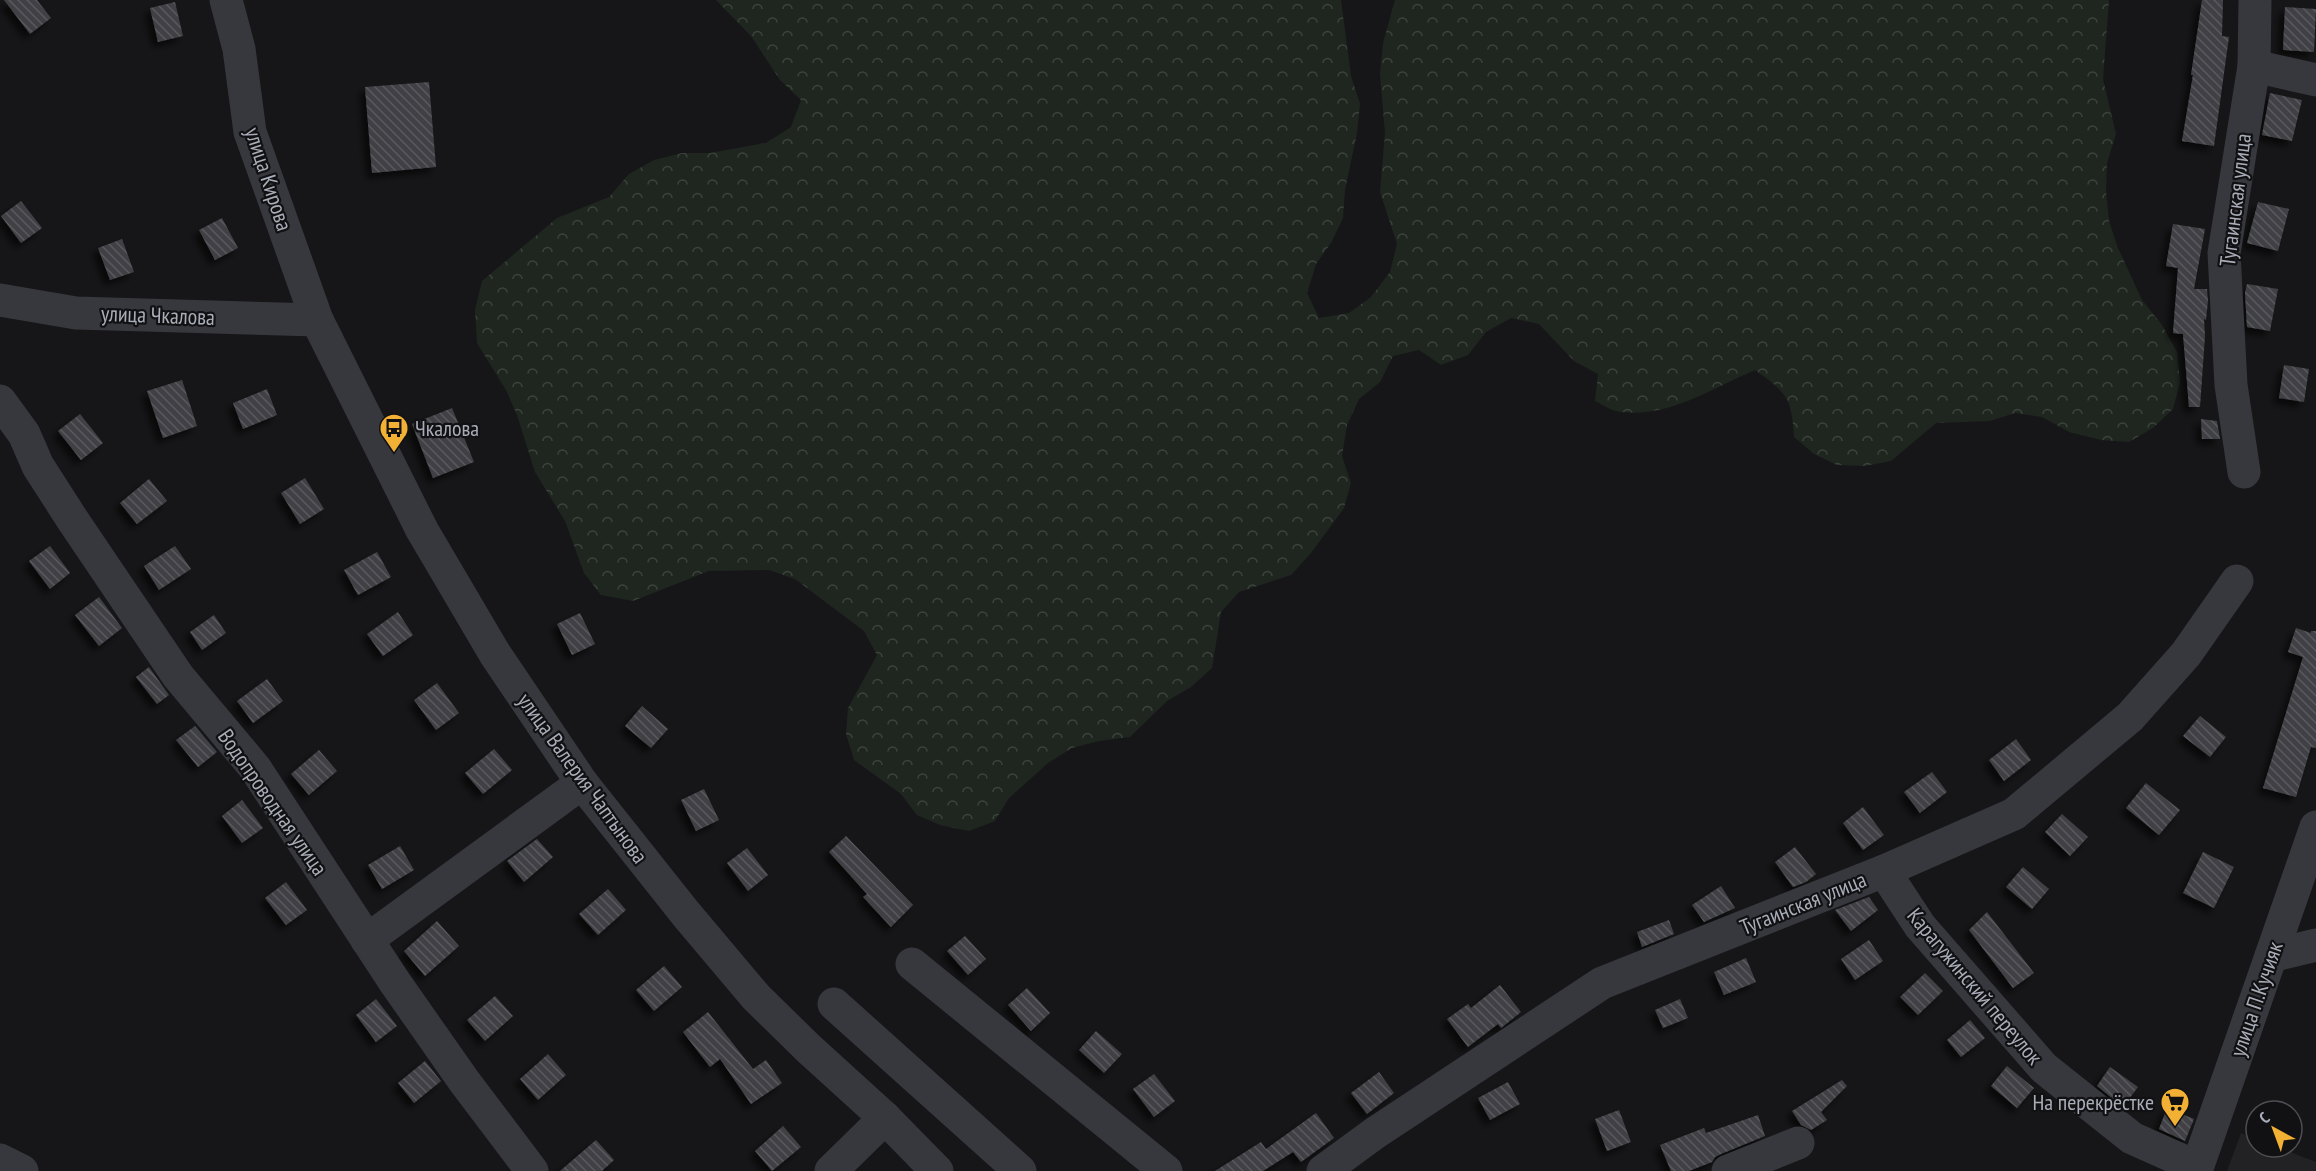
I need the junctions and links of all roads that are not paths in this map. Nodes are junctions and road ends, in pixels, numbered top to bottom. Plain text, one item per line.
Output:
1 (226, 0) edge
2 (2255, 0) edge
3 (2254, 66) junction
4 (2316, 80) edge
5 (0, 300) edge
6 (317, 320) junction
7 (0, 401) edge
8 (12, 432) edge
9 (2244, 472) dead end
10 (2237, 581) dead end
11 (582, 783) junction
12 (2316, 827) edge
13 (1884, 871) junction
14 (367, 940) junction
15 (2316, 945) edge
16 (2271, 956) junction
17 (912, 964) dead end
18 (834, 1004) dead end
19 (885, 1118) junction
20 (1798, 1143) dead end
21 (0, 1160) edge
22 (2197, 1169) edge
23 (22, 1171) edge
24 (532, 1171) edge
25 (831, 1171) edge
26 (937, 1171) edge
27 (1020, 1171) edge
28 (1166, 1171) edge
29 (1323, 1171) edge
30 (1728, 1171) edge

1 - 6 street, улица Кирова
2 - 3 street, Тугаинская улица
3 - 4 street
3 - 9 street, Тугаинская улица
5 - 6 street, улица Чкалова
6 - 11 street, улица Валерия Чаптынова
7 - 8 street, Водопроводная улица
8 - 14 street, Водопроводная улица
10 - 13 street, Тугаинская улица
11 - 14 street
11 - 19 street, улица Валерия Чаптынова
12 - 16 street, улица П.Кучияк
13 - 22 street, Карагужинский переулок
13 - 29 street, Тугаинская улица
14 - 24 street, Водопроводная улица
15 - 16 street
16 - 22 street, улица П.Кучияк
17 - 28 street
18 - 27 street
19 - 25 street
19 - 26 street, улица Валерия Чаптынова
20 - 30 street
21 - 23 street

